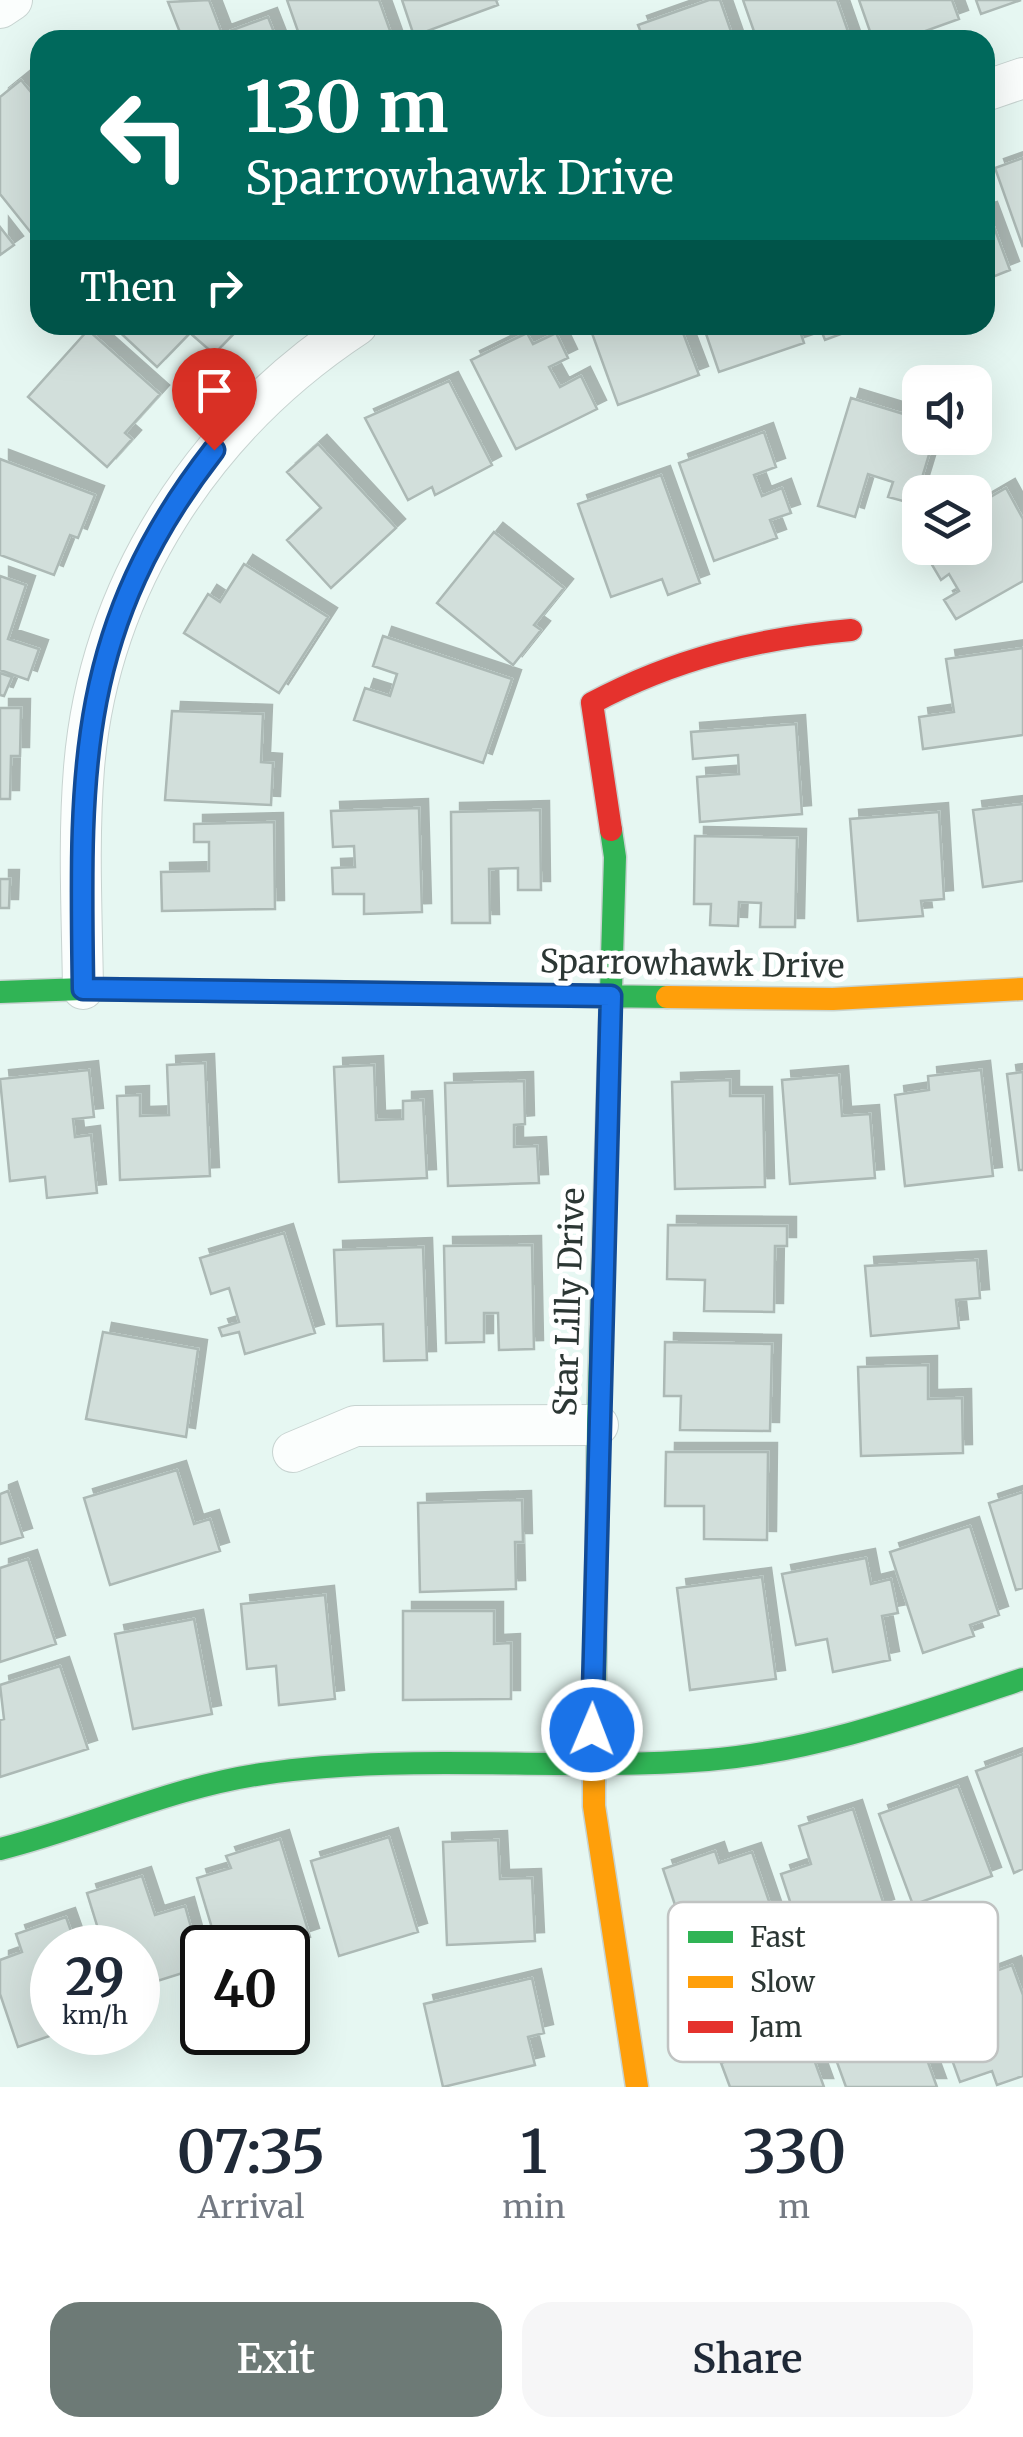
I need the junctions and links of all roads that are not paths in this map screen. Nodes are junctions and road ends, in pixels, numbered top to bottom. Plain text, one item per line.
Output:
1 (12, 0) edge
2 (0, 8) edge
3 (1023, 78) edge
4 (995, 87) edge
5 (342, 335) edge
6 (851, 630) dead end
7 (83, 989) junction
8 (1023, 989) edge
9 (0, 992) edge
10 (611, 996) junction
11 (598, 1425) junction
12 (293, 1452) dead end
13 (1023, 1678) edge
14 (593, 1762) junction
15 (0, 1849) edge
16 (637, 2087) edge

1 - 2 street
3 - 4 street
5 - 7 street
6 - 10 street, Star Lilly Drive
7 - 9 street, Sparrowhawk Drive
7 - 10 street, Sparrowhawk Drive
8 - 10 street, Sparrowhawk Drive
10 - 11 street, Star Lilly Drive
11 - 12 street
11 - 14 street, Star Lilly Drive
13 - 14 street
14 - 15 street
14 - 16 street, Star Lilly Drive

